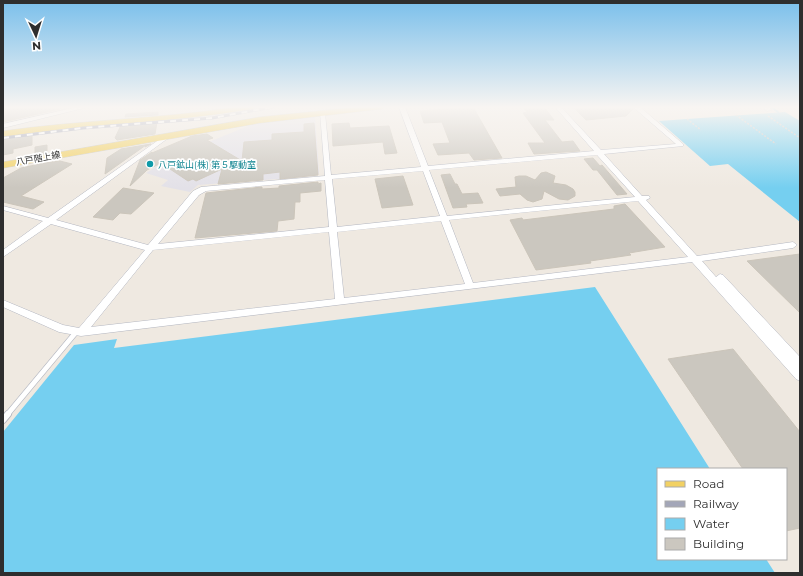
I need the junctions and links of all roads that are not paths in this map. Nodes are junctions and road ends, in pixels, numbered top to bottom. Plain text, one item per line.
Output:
1 (176, 134) edge
2 (324, 134) edge
3 (412, 134) edge
4 (584, 134) edge
5 (586, 134) edge
6 (668, 134) edge
7 (169, 135) junction
8 (601, 152) junction
9 (3, 165) edge
10 (426, 169) junction
11 (327, 178) junction
12 (643, 198) junction
13 (3, 208) edge
14 (445, 219) junction
15 (49, 221) junction
16 (332, 230) junction
17 (793, 245) dead end
18 (149, 248) junction
19 (3, 254) edge
20 (699, 258) junction
21 (470, 286) junction
22 (340, 302) junction
23 (3, 303) edge
24 (79, 332) junction
25 (800, 364) edge
26 (800, 376) edge
27 (3, 420) edge

1 - 7 main road, 八戸階上線
2 - 11 street
3 - 10 street
4 - 8 street
5 - 8 street
6 - 8 street
7 - 9 main road, 八戸階上線
7 - 15 street
8 - 10 street
8 - 12 street
10 - 11 street
10 - 14 street
11 - 16 street
11 - 18 street
12 - 14 street
12 - 20 street
13 - 15 street
14 - 16 street
14 - 21 street
15 - 18 street
15 - 19 street
16 - 18 street
16 - 22 street
17 - 20 street
18 - 24 street
20 - 21 street
20 - 25 street
20 - 26 street
21 - 22 street
22 - 24 street
23 - 24 street
24 - 27 lane

